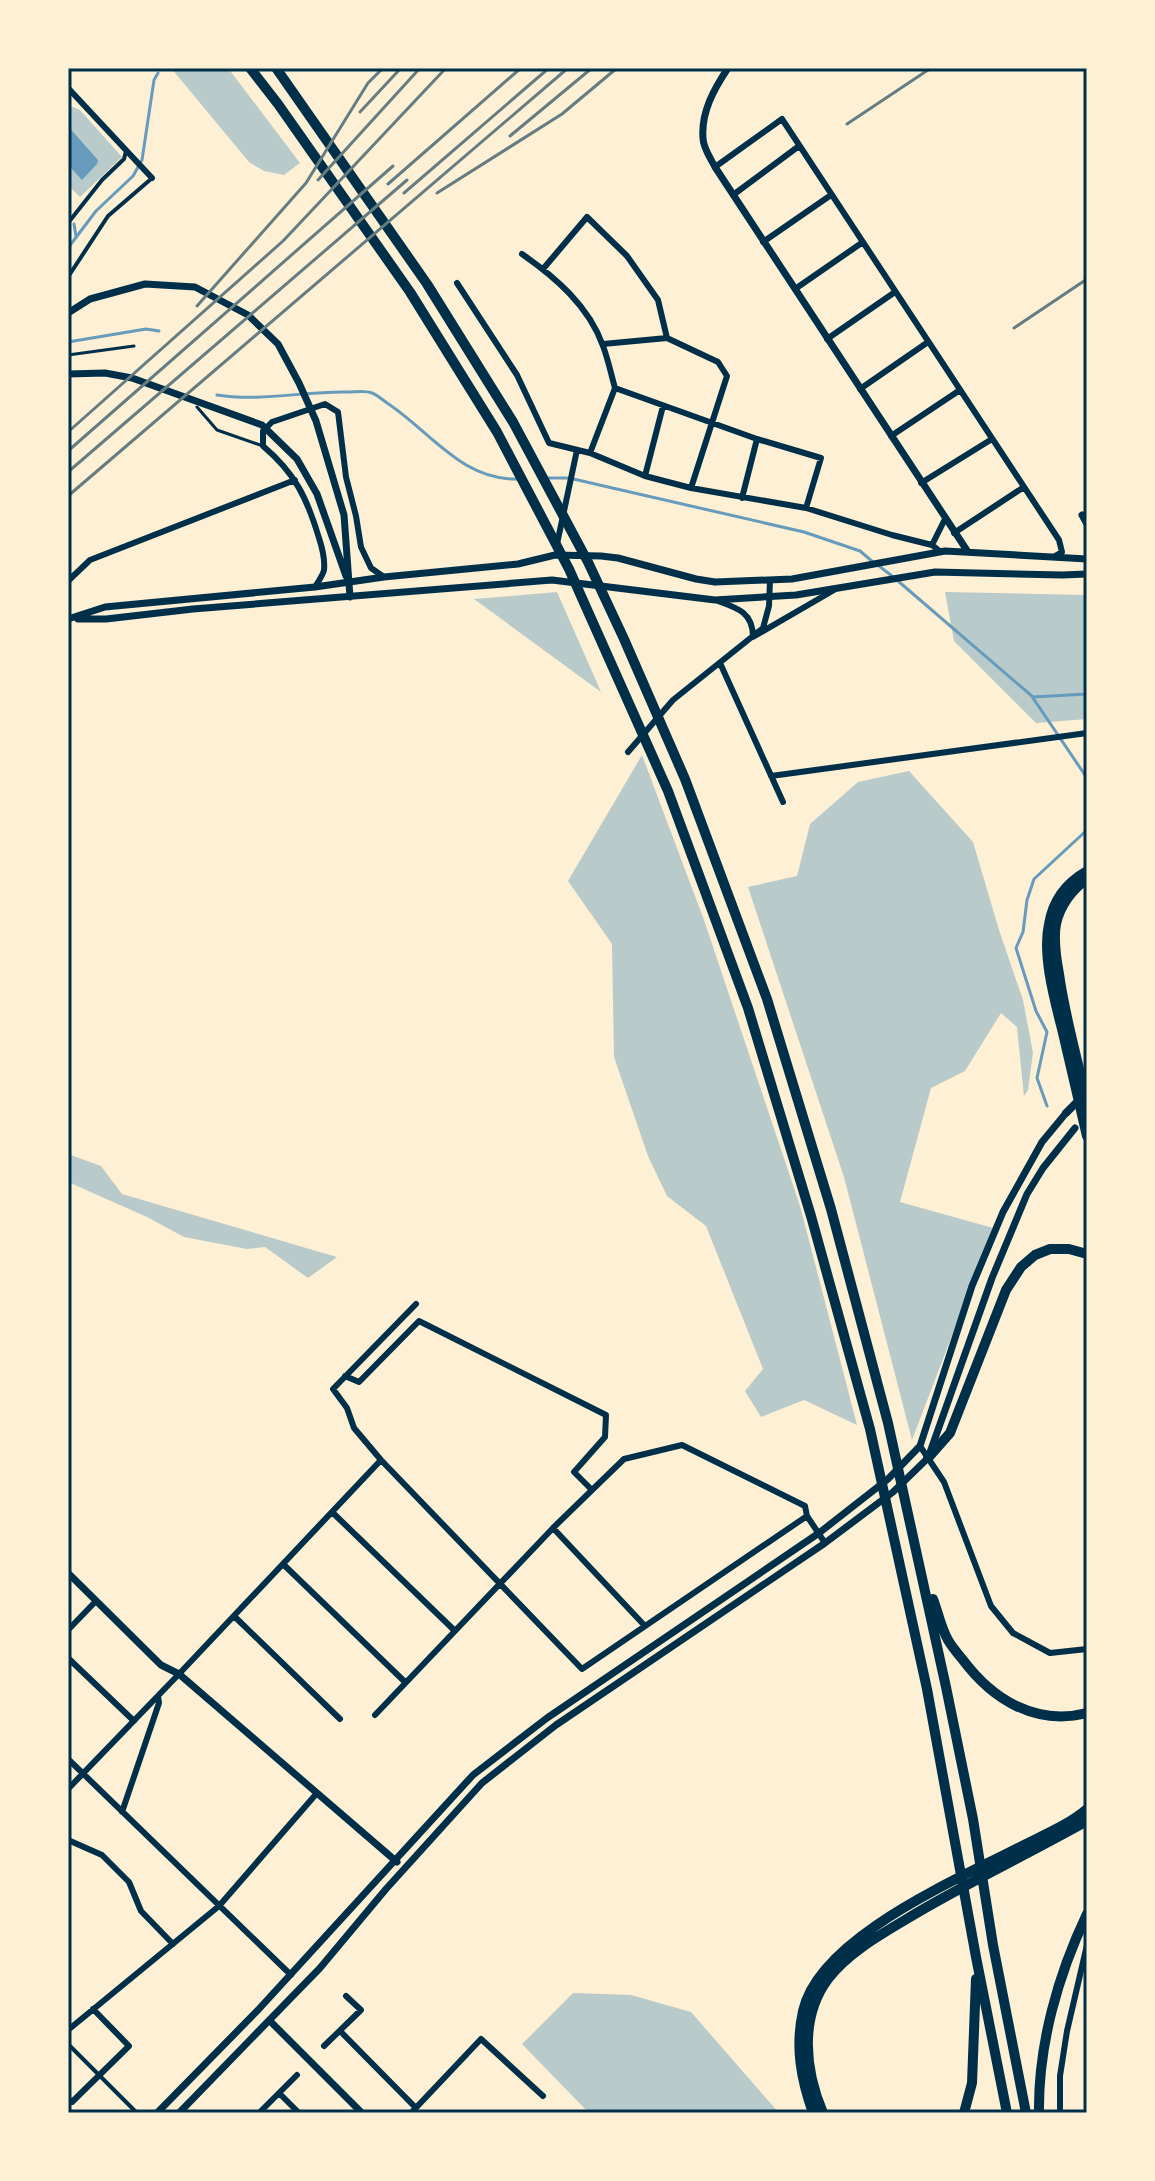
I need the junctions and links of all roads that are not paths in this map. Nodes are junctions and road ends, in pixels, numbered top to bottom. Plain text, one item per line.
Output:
1 (250, 68) edge
2 (276, 68) edge
3 (728, 68) edge
4 (68, 88) edge
5 (799, 146) junction
6 (126, 150) junction
7 (715, 167) junction
8 (152, 178) joint
9 (733, 195) junction
10 (831, 195) junction
11 (68, 223) edge
12 (763, 242) junction
13 (863, 242) junction
14 (522, 254) dead end
15 (543, 269) junction
16 (68, 277) edge
17 (457, 283) dead end
18 (795, 289) junction
19 (895, 292) junction
20 (68, 313) edge
21 (667, 338) junction
22 (827, 339) junction
23 (928, 342) junction
24 (603, 344) junction
25 (134, 346) dead end
26 (68, 355) edge
27 (68, 374) edge
28 (615, 388) junction
29 (860, 389) junction
30 (960, 390) junction
31 (663, 406) junction
32 (197, 407) dead end
33 (711, 423) junction
34 (891, 436) junction
35 (757, 439) junction
36 (992, 439) junction
37 (263, 446) junction
38 (577, 450) junction
39 (590, 453) junction
40 (645, 476) junction
41 (295, 480) junction
42 (921, 483) junction
43 (1024, 487) junction
44 (691, 488) junction
45 (742, 498) junction
46 (806, 508) junction
47 (1082, 515) dead end
48 (945, 519) junction
49 (1087, 524) edge
50 (954, 533) junction
51 (932, 545) junction
52 (941, 552) junction
53 (968, 552) junction
54 (555, 555) junction
55 (1047, 557) junction
56 (1087, 559) edge
57 (1087, 574) edge
58 (384, 577) junction
59 (770, 580) junction
60 (68, 581) edge
61 (348, 582) junction
62 (315, 587) junction
63 (837, 589) junction
64 (350, 597) junction
65 (769, 598) junction
66 (715, 600) junction
67 (68, 618) edge
68 (753, 637) junction
69 (720, 663) junction
70 (1087, 733) edge
71 (628, 752) dead end
72 (771, 776) junction
73 (783, 802) dead end
74 (1087, 871) edge
75 (1087, 879) edge
76 (1087, 1091) edge
77 (1087, 1101) edge
78 (1066, 1113) joint
79 (1087, 1114) edge
80 (1075, 1128) joint
81 (1087, 1136) edge
82 (1087, 1254) edge
83 (416, 1304) dead end
84 (345, 1376) junction
85 (920, 1446) junction
86 (928, 1458) junction
87 (381, 1460) junction
88 (591, 1489) junction
89 (332, 1512) junction
90 (807, 1516) junction
91 (553, 1528) junction
92 (819, 1533) junction
93 (825, 1543) junction
94 (920, 1563) junction
95 (283, 1564) junction
96 (68, 1573) edge
97 (499, 1583) junction
98 (96, 1601) junction
99 (234, 1616) junction
100 (645, 1626) junction
101 (68, 1630) edge
102 (454, 1630) junction
103 (1087, 1649) edge
104 (68, 1658) edge
105 (179, 1674) junction
106 (405, 1682) junction
107 (158, 1696) junction
108 (1087, 1713) edge
109 (375, 1715) dead end
110 (340, 1719) dead end
111 (134, 1721) junction
112 (68, 1759) edge
113 (83, 1774) junction
114 (68, 1789) edge
115 (317, 1793) junction
116 (1087, 1809) edge
117 (122, 1812) junction
118 (1087, 1821) edge
119 (68, 1840) edge
120 (395, 1860) junction
121 (404, 1868) junction
122 (219, 1906) junction
123 (1087, 1914) edge
124 (173, 1944) junction
125 (1087, 1945) edge
126 (976, 1957) junction
127 (291, 1975) junction
128 (346, 1996) dead end
129 (93, 2009) junction
130 (270, 2021) junction
131 (68, 2030) edge
132 (340, 2031) junction
133 (68, 2044) edge
134 (324, 2046) dead end
135 (99, 2075) junction
136 (297, 2075) dead end
137 (279, 2093) junction
138 (543, 2096) dead end
139 (68, 2099) edge
140 (413, 2110) edge
141 (137, 2113) edge
142 (157, 2113) edge
143 (179, 2113) edge
144 (259, 2113) edge
145 (299, 2113) edge
146 (362, 2113) edge
147 (813, 2113) edge
148 (823, 2113) edge
149 (964, 2113) edge
150 (1007, 2113) edge
151 (1026, 2113) edge
152 (1039, 2113) edge
153 (1060, 2113) edge

1 - 126 highway
2 - 94 highway
3 - 7 street
4 - 6 street
5 - 7 street
5 - 9 street
5 - 10 street
6 - 8 street
6 - 11 street
7 - 9 street
8 - 16 street
9 - 12 street
10 - 12 street
10 - 13 street
12 - 18 street
13 - 18 street
13 - 19 street
14 - 15 street
15 - 21 street
15 - 24 street
17 - 38 street
18 - 22 street
19 - 22 street
19 - 23 street
20 - 61 street
21 - 24 street
21 - 33 street
22 - 29 street
23 - 29 street
23 - 30 street
24 - 28 street
25 - 26 lane
27 - 61 street
28 - 31 street
28 - 39 street
29 - 34 street
30 - 34 street
30 - 36 street
31 - 33 street
31 - 40 street
32 - 37 lane
33 - 35 street
33 - 44 street
34 - 42 street
35 - 45 street
35 - 46 street
36 - 42 street
36 - 43 street
37 - 41 street
37 - 58 street
38 - 39 street
38 - 54 street
39 - 40 street
40 - 44 street
41 - 60 street
41 - 62 street
42 - 48 street
43 - 50 street
43 - 55 street
44 - 45 street
45 - 46 street
46 - 51 street
47 - 49 street
48 - 50 street
48 - 51 street
50 - 53 street
51 - 52 street
52 - 53 street
52 - 59 street
53 - 55 street
54 - 58 street
54 - 59 street
55 - 56 street
57 - 63 street
58 - 61 street
59 - 65 street
61 - 62 street
61 - 64 street
62 - 67 street
63 - 65 street
63 - 68 street
64 - 66 street
64 - 67 street
65 - 66 street
65 - 68 street
66 - 68 street
68 - 69 street
69 - 71 street
69 - 72 street
70 - 72 street
72 - 73 street
74 - 81 highway
75 - 77 highway
76 - 78 main road
78 - 85 street
79 - 80 main road
80 - 86 street
82 - 86 highway
83 - 84 street
84 - 87 street
84 - 88 street
85 - 86 street
85 - 92 street
86 - 93 street
86 - 103 street
87 - 89 street
87 - 97 street
88 - 90 street
88 - 91 street
89 - 95 street
89 - 102 street
90 - 92 street
90 - 100 street
91 - 97 street
91 - 100 street
92 - 93 street
92 - 120 street
93 - 121 street
94 - 108 highway
94 - 151 highway
95 - 99 street
95 - 106 street
96 - 98 street
97 - 100 street
97 - 102 street
98 - 101 street
98 - 105 street
99 - 105 street
99 - 110 street
102 - 106 street
104 - 111 street
105 - 107 street
105 - 115 street
106 - 109 street
107 - 111 street
107 - 117 street
111 - 113 street
112 - 113 street
113 - 114 street
113 - 117 street
115 - 120 street
115 - 122 street
116 - 147 highway
117 - 122 street
118 - 148 highway
119 - 124 street
120 - 121 street
120 - 127 street
121 - 130 street
122 - 124 street
122 - 127 street
123 - 152 highway
124 - 129 street
125 - 153 street
126 - 149 highway
126 - 150 highway
127 - 142 street
128 - 132 street
129 - 131 street
129 - 135 street
130 - 143 street
130 - 146 street
132 - 134 street
132 - 140 street
133 - 135 street
135 - 139 street
135 - 141 street
136 - 137 street
137 - 144 street
137 - 145 street
138 - 140 street

